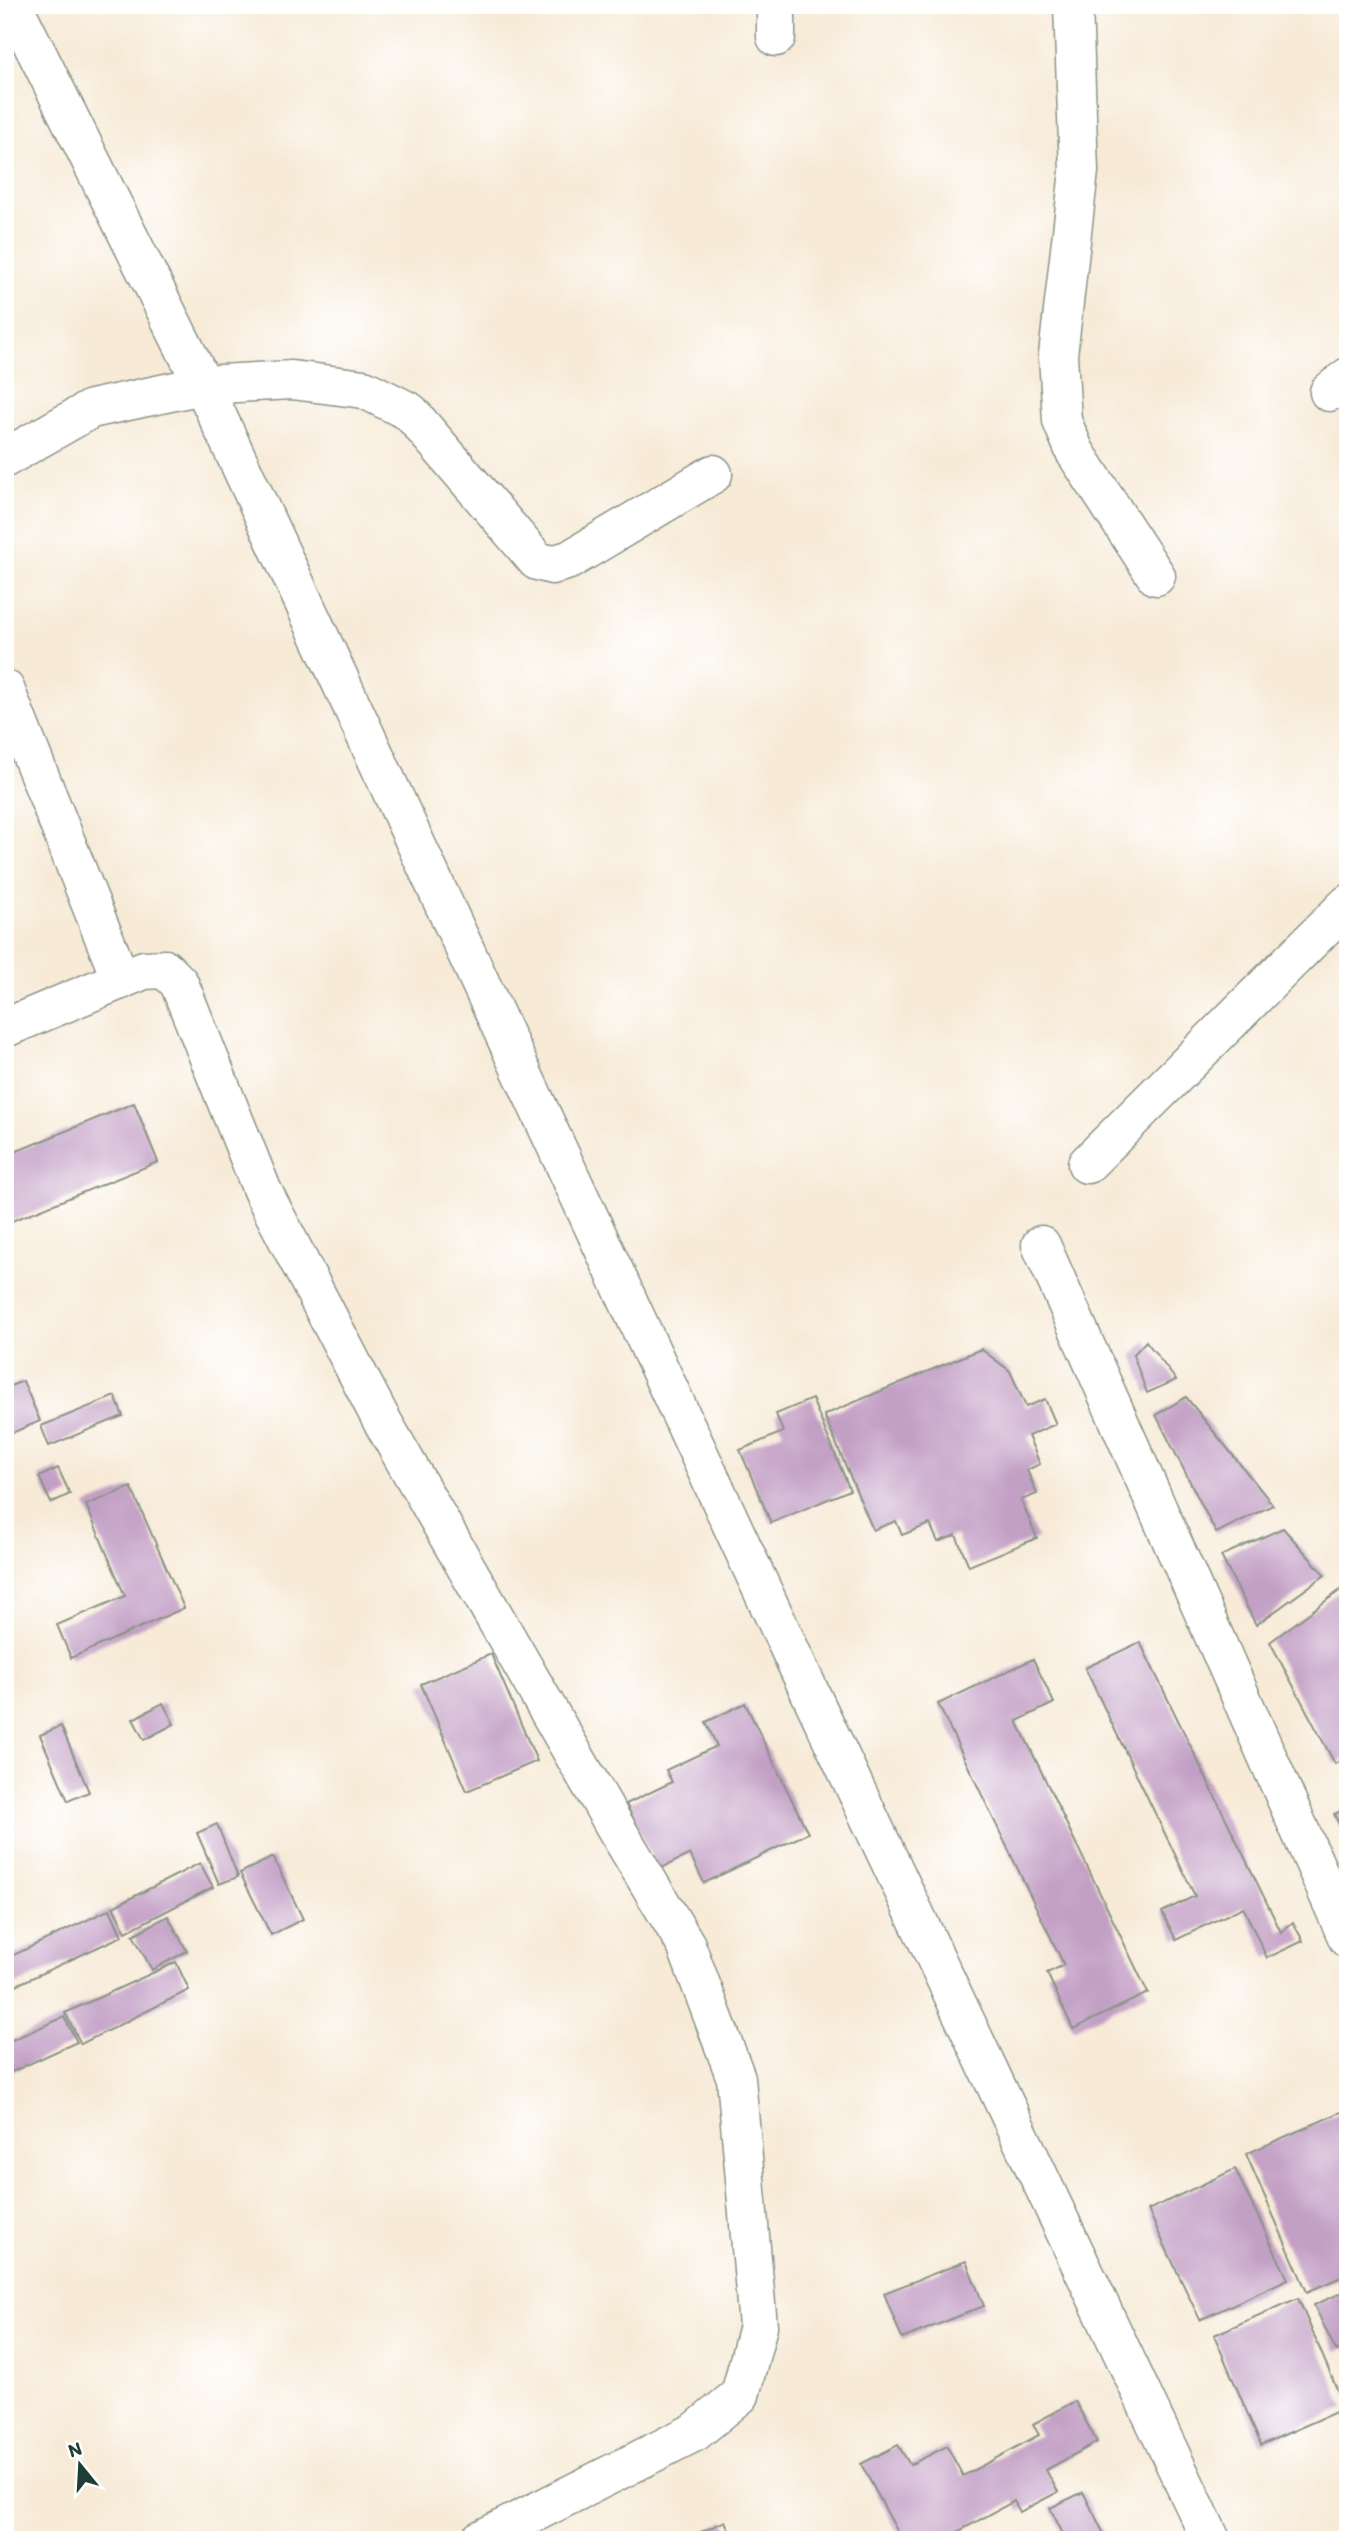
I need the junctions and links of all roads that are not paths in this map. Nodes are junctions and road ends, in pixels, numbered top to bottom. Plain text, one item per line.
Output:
1 (13, 5) edge
2 (1073, 5) edge
3 (203, 385) junction
4 (5, 458) edge
5 (713, 474) dead end
6 (1156, 576) dead end
7 (5, 689) edge
8 (1348, 904) edge
9 (121, 980) junction
10 (5, 1028) edge
11 (1087, 1164) dead end
12 (1041, 1245) dead end
13 (1348, 1939) edge
14 (480, 2540) edge
15 (1211, 2540) edge

1 - 3 street
2 - 6 street
3 - 4 street
3 - 5 street
3 - 15 street
7 - 9 street
8 - 11 street
9 - 10 street
9 - 14 street
12 - 13 street

